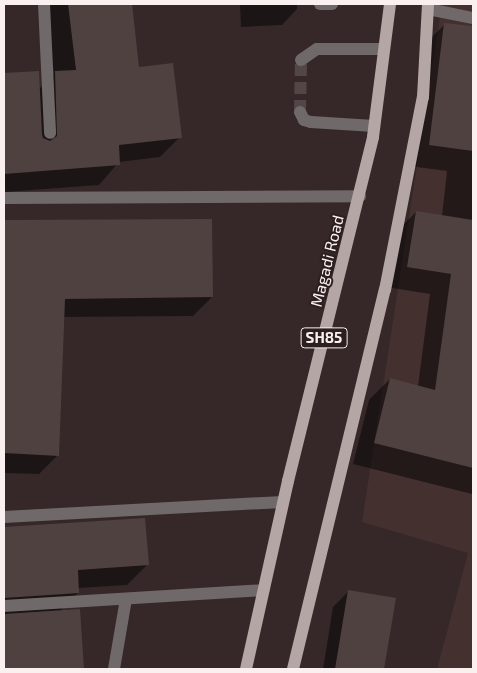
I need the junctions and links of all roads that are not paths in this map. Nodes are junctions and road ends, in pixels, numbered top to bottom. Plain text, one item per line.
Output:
1 (44, 4) edge
2 (320, 4) edge
3 (332, 4) edge
4 (390, 4) edge
5 (428, 7) edge
6 (473, 18) edge
7 (384, 49) junction
8 (301, 60) dead end
9 (300, 112) dead end
10 (374, 126) junction
11 (50, 133) dead end
12 (360, 196) junction
13 (4, 198) edge
14 (283, 502) junction
15 (4, 517) edge
16 (264, 590) junction
17 (126, 599) junction
18 (4, 606) edge
19 (114, 669) edge
20 (246, 669) edge
21 (293, 669) edge

1 - 11 street
2 - 3 street
4 - 7 main road, Magadi Road / SH85
5 - 6 street
5 - 21 main road, SH85
7 - 8 street
7 - 10 main road, Magadi Road / SH85
9 - 10 street
10 - 12 main road, Magadi Road / SH85
12 - 13 street
12 - 14 main road, Magadi Road / SH85
14 - 15 street
14 - 16 main road, Magadi Road / SH85
16 - 17 street
16 - 20 main road, Magadi Road / SH85
17 - 18 street
17 - 19 street

